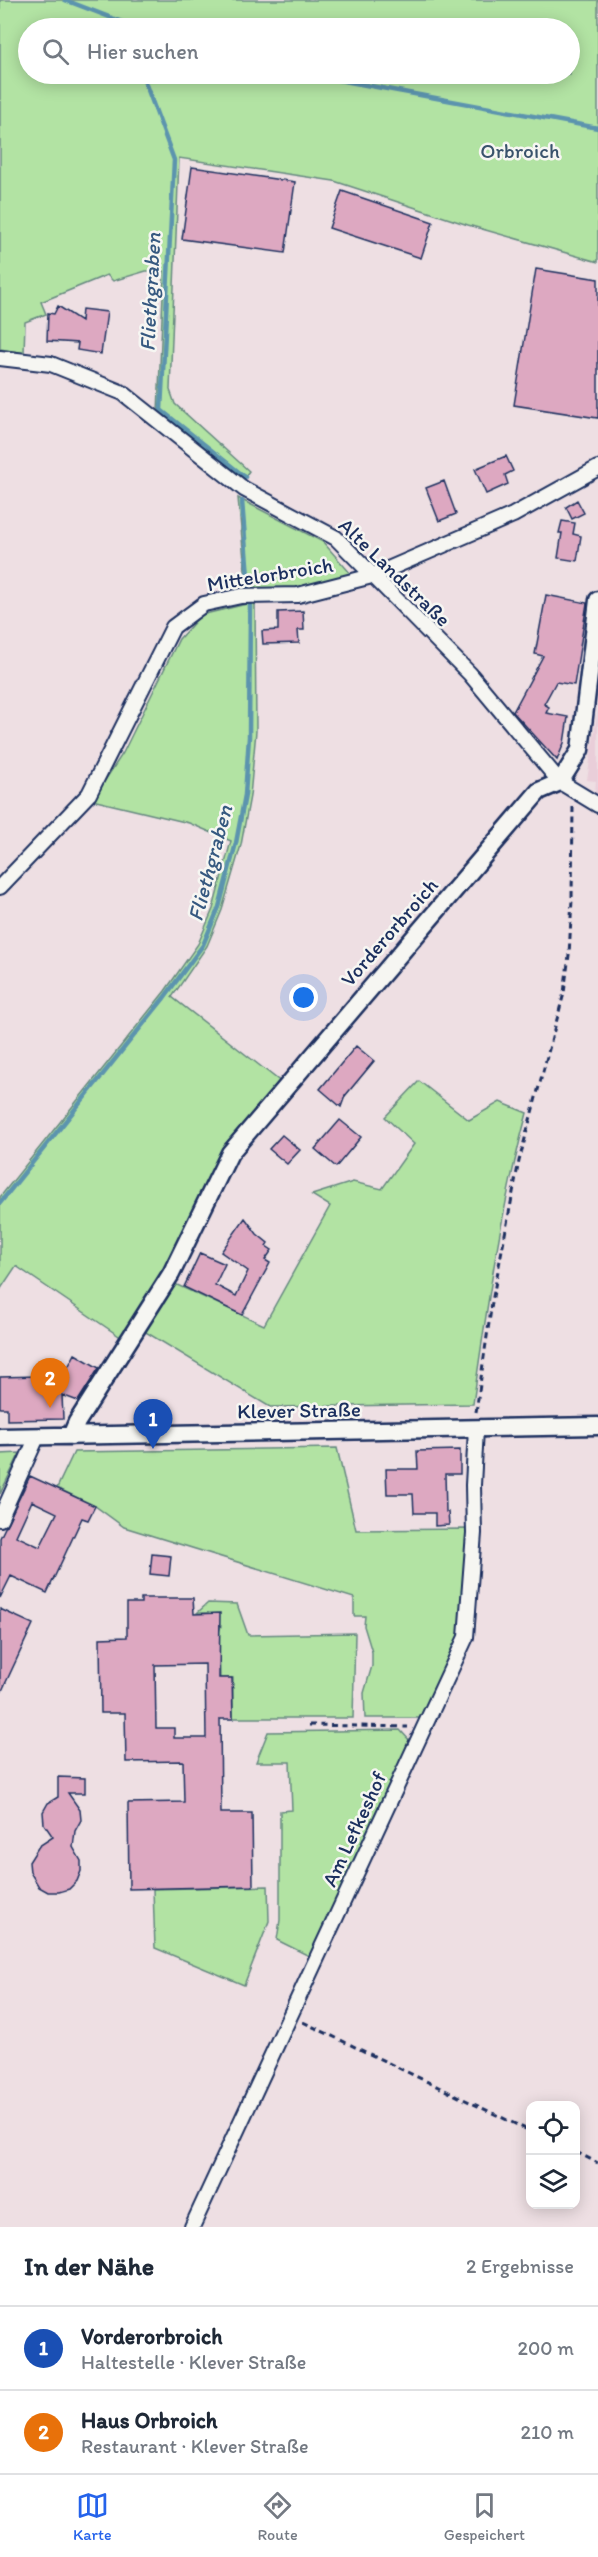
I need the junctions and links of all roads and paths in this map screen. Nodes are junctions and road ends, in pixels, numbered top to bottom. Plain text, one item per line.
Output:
1 (0, 358) edge
2 (598, 468) edge
3 (372, 576) junction
4 (598, 600) edge
5 (567, 786) junction
6 (598, 805) edge
7 (0, 887) edge
8 (598, 1426) edge
9 (476, 1429) junction
10 (71, 1436) junction
11 (0, 1437) edge
12 (37, 1437) junction
13 (0, 1519) edge
14 (309, 1725) dead end
15 (424, 1728) junction
16 (291, 2016) junction
17 (526, 2129) edge
18 (580, 2154) edge
19 (598, 2163) edge
20 (192, 2227) edge

1 - 3 street, Alte Landstraße
2 - 3 street, Mittelorbroich
3 - 5 street, Alte Landstraße
3 - 7 street, Mittelorbroich
4 - 5 street, Vorderorbroich
5 - 6 street, Alte Landstraße
5 - 9 path
5 - 10 street, Vorderorbroich
8 - 9 street, Klever Straße
9 - 10 street, Klever Straße
9 - 15 street, Am Lefkeshof
10 - 12 street, Klever Straße
11 - 12 street, Klever Straße
12 - 13 street
14 - 15 path
15 - 16 street, Am Lefkeshof
16 - 17 path
16 - 20 street, Am Lefkeshof
18 - 19 path

